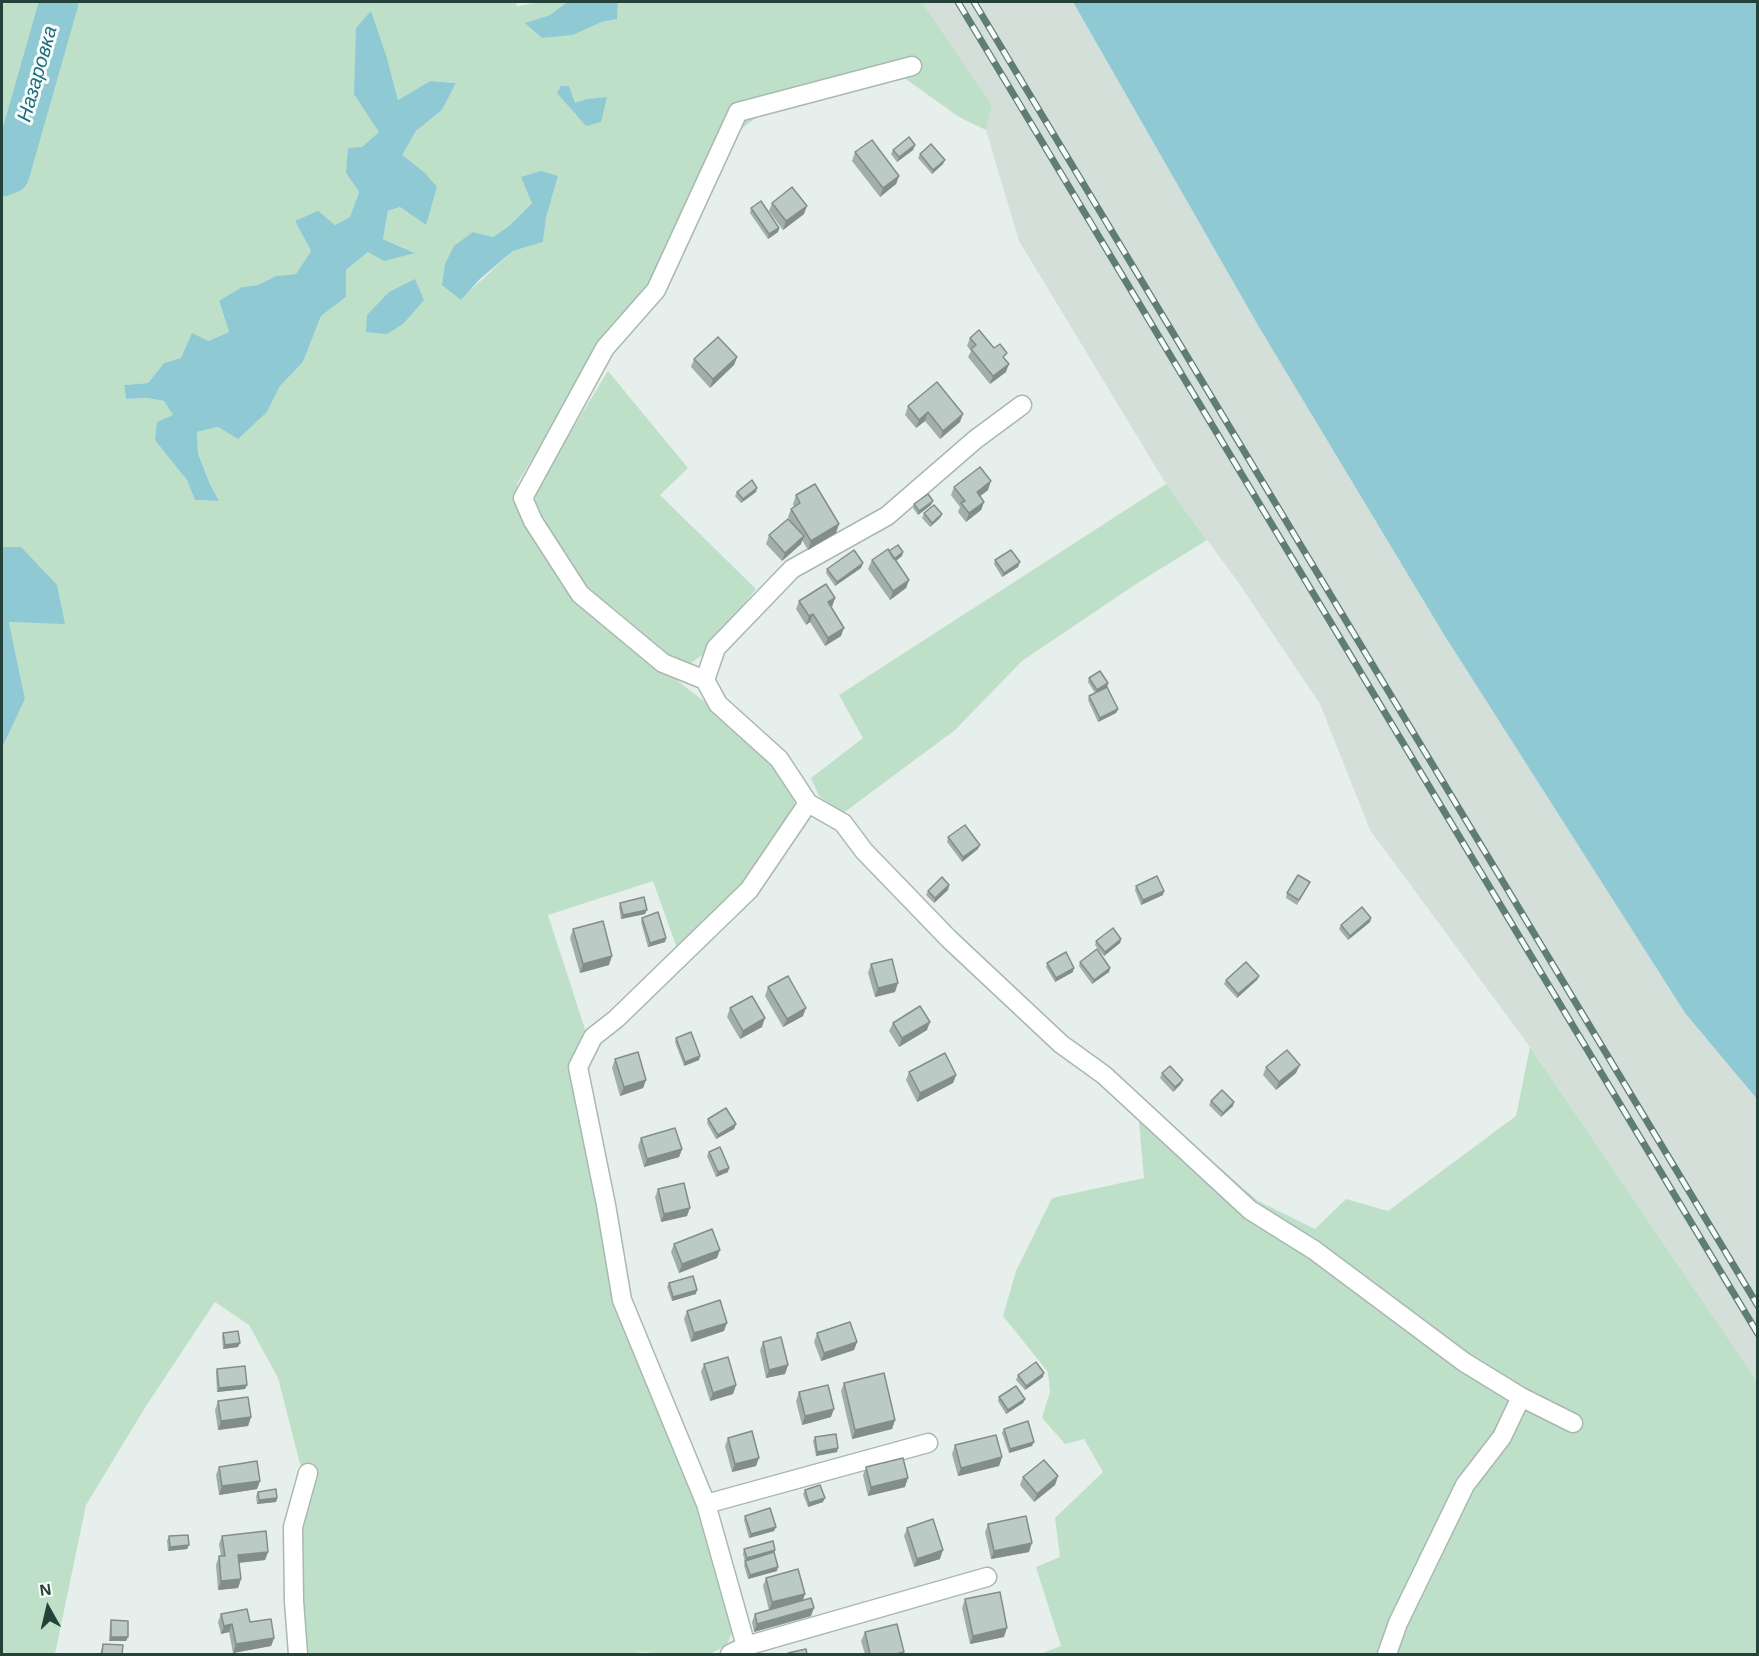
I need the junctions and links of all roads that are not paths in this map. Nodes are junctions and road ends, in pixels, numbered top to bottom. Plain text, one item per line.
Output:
1 (912, 66) dead end
2 (1022, 405) dead end
3 (705, 680) junction
4 (808, 803) junction
5 (1521, 1397) junction
6 (1573, 1423) dead end
7 (928, 1443) dead end
8 (308, 1473) dead end
9 (706, 1504) junction
10 (987, 1577) dead end
11 (738, 1650) edge
12 (298, 1654) edge
13 (1387, 1654) edge

1 - 3 street
2 - 3 street
3 - 4 street
4 - 5 street
4 - 9 street
5 - 6 street
5 - 13 street
7 - 9 street
8 - 12 street
9 - 11 street
10 - 11 street

